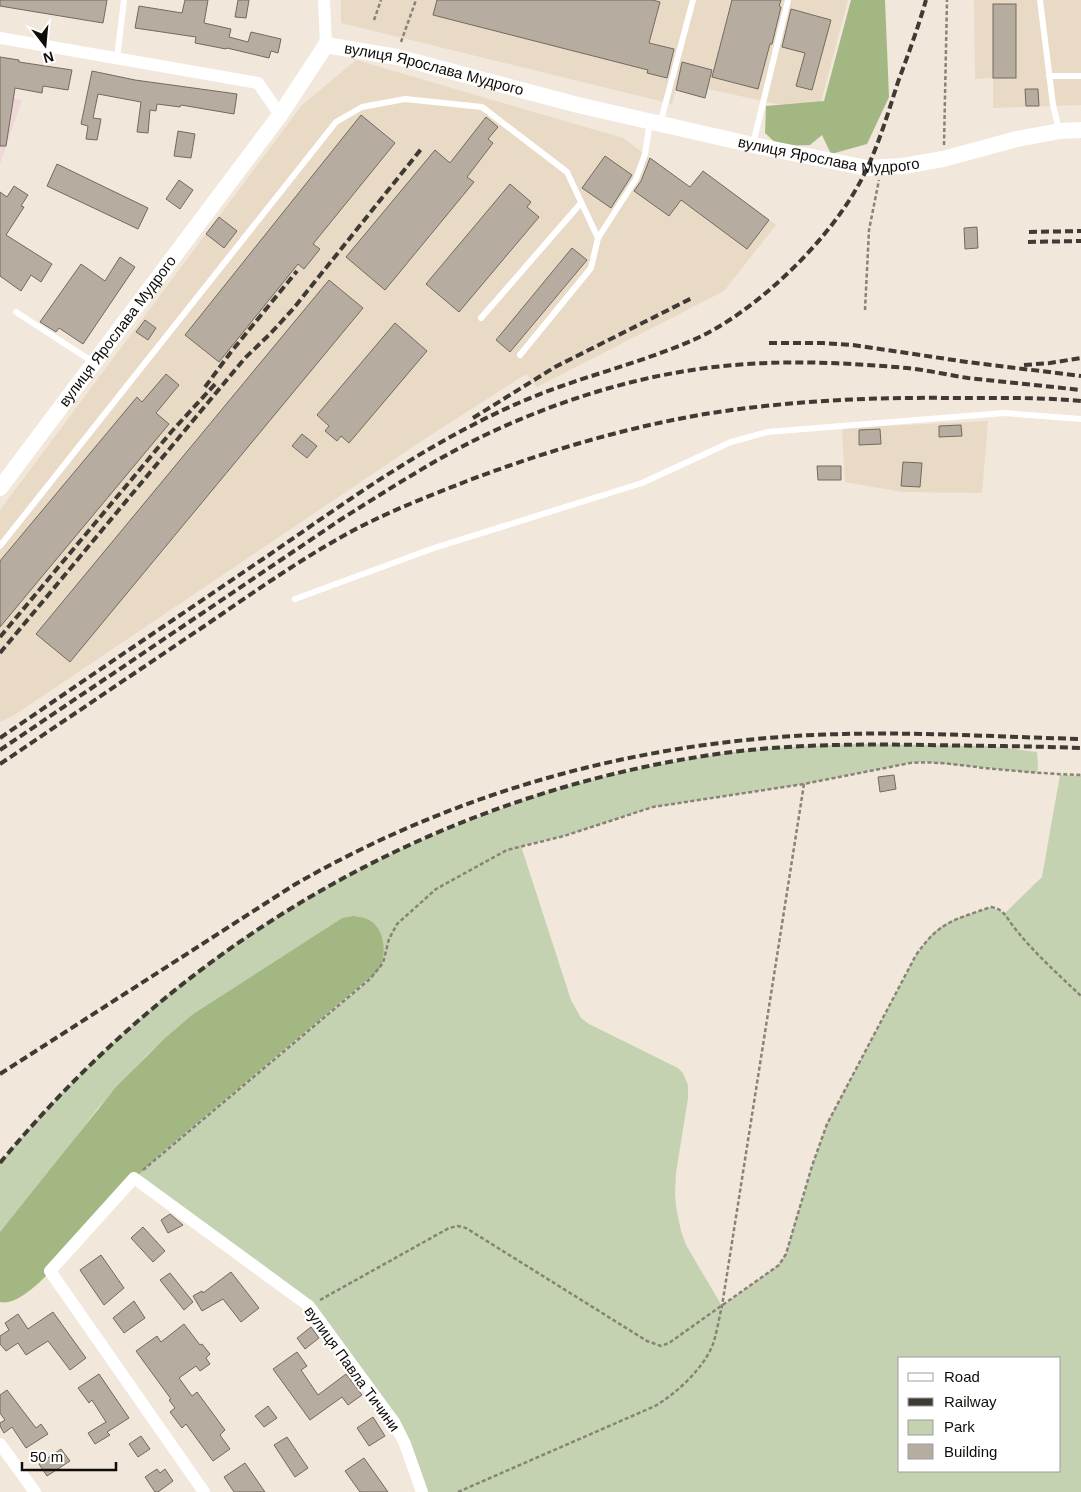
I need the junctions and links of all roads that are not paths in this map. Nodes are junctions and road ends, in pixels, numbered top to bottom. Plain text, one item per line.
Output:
1 (124, 0) edge
2 (324, 0) edge
3 (693, 0) edge
4 (788, 0) edge
5 (1040, 0) edge
6 (0, 38) edge
7 (326, 45) junction
8 (117, 58) junction
9 (1049, 76) junction
10 (1081, 76) edge
11 (280, 115) junction
12 (655, 123) junction
13 (1081, 130) edge
14 (1060, 131) junction
15 (753, 145) junction
16 (581, 202) junction
17 (598, 238) junction
18 (16, 312) dead end
19 (481, 318) dead end
20 (520, 355) dead end
21 (94, 363) junction
22 (1081, 419) edge
23 (0, 488) edge
24 (0, 546) edge
25 (295, 599) dead end
26 (0, 1444) edge
27 (35, 1492) edge
28 (204, 1492) edge
29 (422, 1492) edge

1 - 8 lane
2 - 7 street
3 - 12 lane
4 - 15 lane
5 - 9 lane
6 - 8 street
7 - 11 street, вулиця Ярослава Мудрого
7 - 12 street, вулиця Ярослава Мудрого
8 - 11 street
9 - 10 lane
9 - 14 lane
11 - 21 street, вулиця Ярослава Мудрого
12 - 15 street, вулиця Ярослава Мудрого
12 - 17 lane
13 - 14 street, вулиця Ярослава Мудрого
14 - 15 street, вулиця Ярослава Мудрого
16 - 17 lane
16 - 19 lane
16 - 24 lane
17 - 20 lane
18 - 21 lane
21 - 23 street, вулиця Ярослава Мудрого
22 - 25 lane
26 - 27 street
28 - 29 street, вулиця Павла Тичини

